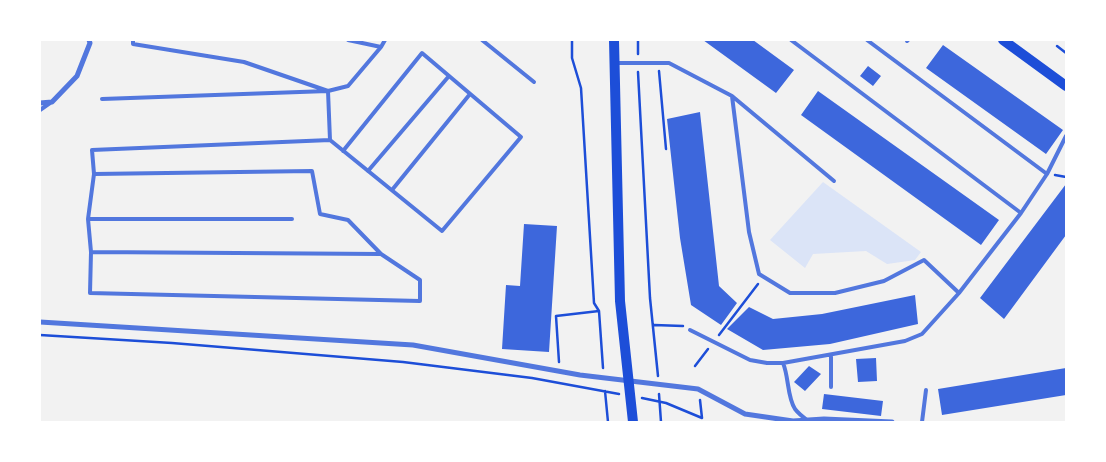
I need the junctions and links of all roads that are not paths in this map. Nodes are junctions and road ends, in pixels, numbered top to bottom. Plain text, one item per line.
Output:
1 (89, 40) edge
2 (134, 40) edge
3 (348, 40) edge
4 (385, 40) edge
5 (482, 40) edge
6 (614, 40) edge
7 (791, 40) edge
8 (866, 40) edge
9 (1003, 40) edge
10 (380, 47) junction
11 (614, 63) junction
12 (449, 76) junction
13 (534, 82) dead end
14 (1066, 86) edge
15 (328, 91) junction
16 (470, 94) junction
17 (732, 96) junction
18 (102, 98) dead end
19 (40, 102) edge
20 (52, 102) junction
21 (40, 110) edge
22 (1066, 136) edge
23 (330, 140) junction
24 (343, 151) junction
25 (368, 171) junction
26 (94, 174) junction
27 (1047, 174) junction
28 (834, 181) dead end
29 (392, 190) junction
30 (1021, 212) junction
31 (88, 219) junction
32 (292, 219) dead end
33 (91, 252) junction
34 (381, 254) junction
35 (959, 292) junction
36 (40, 322) edge
37 (690, 328) road end
38 (831, 355) junction
39 (783, 363) junction
40 (831, 387) dead end
41 (926, 390) dead end
42 (807, 420) junction
43 (633, 422) edge
44 (892, 422) edge
45 (922, 422) edge

1 - 20 street
2 - 15 lane
3 - 10 lane
4 - 10 lane
5 - 13 lane
6 - 11 main road
7 - 30 lane
8 - 27 lane
9 - 14 main road
10 - 15 lane
11 - 17 lane
11 - 43 main road
12 - 16 lane
12 - 24 lane
12 - 25 lane
15 - 18 lane
15 - 23 lane
16 - 29 lane
16 - 29 lane
17 - 28 lane
17 - 35 lane
19 - 20 street
20 - 21 lane
22 - 27 lane
23 - 24 lane
23 - 26 lane
24 - 25 lane
25 - 29 lane
26 - 31 lane
26 - 34 lane
27 - 30 lane
30 - 35 lane
31 - 32 lane
31 - 33 lane
33 - 34 lane
33 - 34 lane
35 - 38 lane
36 - 42 street
37 - 39 lane
38 - 39 lane
38 - 40 lane
39 - 42 lane
41 - 45 lane
42 - 44 street

